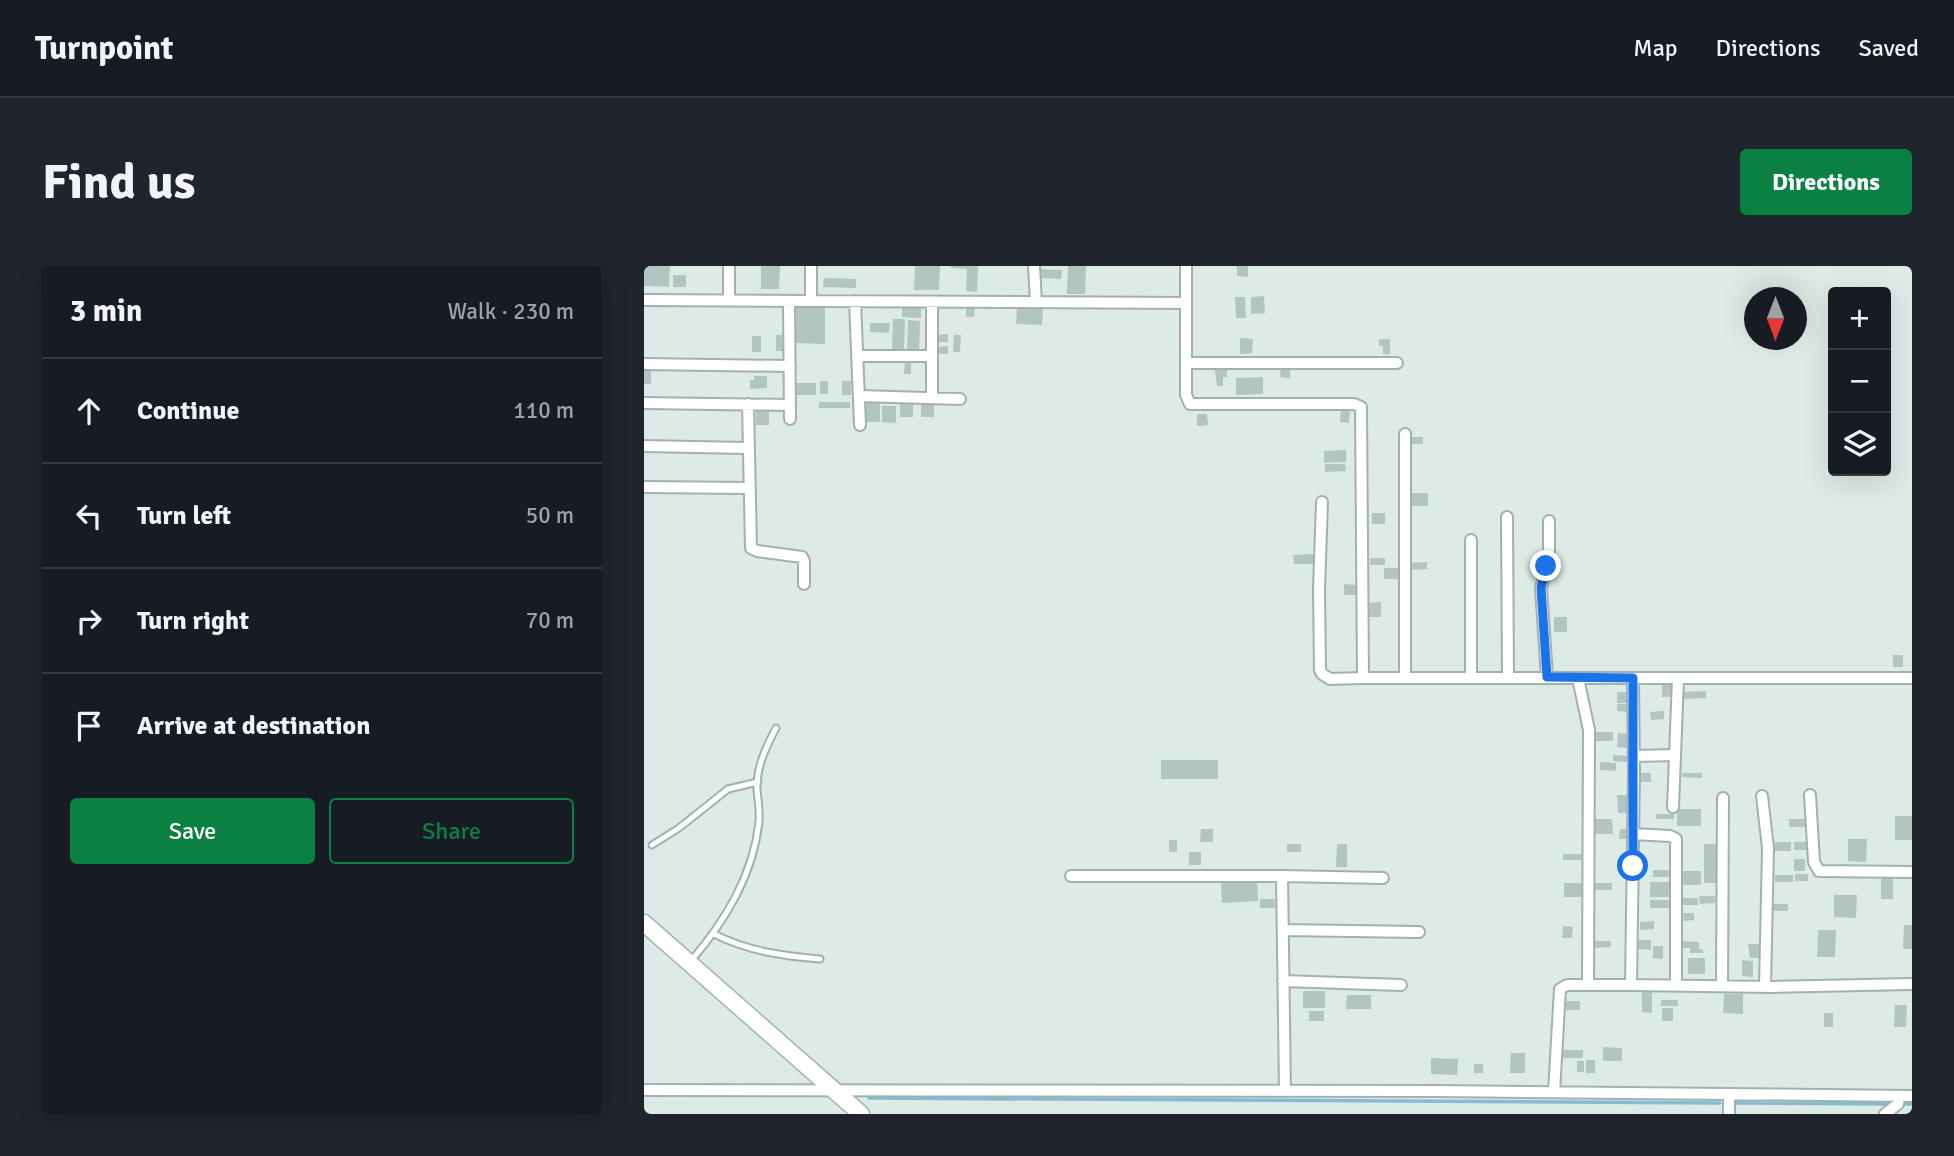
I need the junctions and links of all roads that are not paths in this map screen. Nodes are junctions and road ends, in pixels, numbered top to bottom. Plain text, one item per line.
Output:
1 (729, 266) edge
2 (811, 266) edge
3 (1034, 266) edge
4 (1186, 266) edge
5 (644, 300) edge
6 (729, 300) junction
7 (789, 301) junction
8 (811, 301) junction
9 (855, 301) junction
10 (932, 302) junction
11 (1036, 302) junction
12 (1186, 303) junction
13 (858, 356) junction
14 (931, 356) junction
15 (1186, 363) junction
16 (1397, 363) dead end
17 (644, 365) edge
18 (790, 366) junction
19 (859, 397) junction
20 (932, 398) junction
21 (960, 398) dead end
22 (644, 403) edge
23 (748, 404) junction
24 (790, 405) junction
25 (790, 419) dead end
26 (860, 425) dead end
27 (1405, 433) dead end
28 (644, 446) edge
29 (747, 448) junction
30 (644, 487) edge
31 (748, 488) junction
32 (1322, 502) dead end
33 (1507, 517) dead end
34 (1549, 522) dead end
35 (1471, 540) dead end
36 (804, 584) dead end
37 (1405, 677) junction
38 (1471, 677) junction
39 (1508, 677) junction
40 (1547, 677) junction
41 (1363, 678) junction
42 (1578, 678) junction
43 (1633, 678) junction
44 (1912, 678) edge
45 (1678, 679) junction
46 (776, 728) dead end
47 (1674, 755) junction
48 (1634, 756) junction
49 (758, 782) junction
50 (1810, 795) dead end
51 (1762, 796) dead end
52 (1723, 798) dead end
53 (1673, 807) dead end
54 (1633, 834) junction
55 (652, 845) dead end
56 (1912, 872) edge
57 (1071, 876) dead end
58 (1282, 876) junction
59 (1383, 878) dead end
60 (644, 923) edge
61 (1283, 930) junction
62 (1419, 932) dead end
63 (713, 934) junction
64 (820, 959) dead end
65 (690, 964) junction
66 (1283, 981) junction
67 (1912, 984) edge
68 (1401, 985) dead end
69 (1588, 985) junction
70 (1631, 985) junction
71 (1676, 986) junction
72 (1722, 986) junction
73 (1765, 987) junction
74 (644, 1090) edge
75 (834, 1091) junction
76 (1285, 1091) junction
77 (1554, 1092) junction
78 (1729, 1094) junction
79 (1899, 1096) junction
80 (1912, 1096) edge
81 (861, 1114) edge
82 (1729, 1114) edge
83 (1885, 1114) edge

1 - 6 street
2 - 8 street
3 - 11 street
4 - 12 street
5 - 6 street
6 - 7 street
7 - 8 street
7 - 18 street
8 - 9 street
9 - 10 street
9 - 13 street
10 - 11 street
10 - 14 street
11 - 12 street
12 - 15 street
13 - 14 street
13 - 19 street
14 - 20 street
15 - 16 street
15 - 41 street
17 - 18 street
18 - 24 street
19 - 20 street
19 - 26 street
20 - 21 street
22 - 23 street
23 - 24 street
23 - 29 street
24 - 25 street
27 - 37 street
28 - 29 street
29 - 31 street
30 - 31 street
31 - 36 street
32 - 41 street
33 - 39 street
34 - 40 street
35 - 38 street
37 - 38 street
37 - 41 street
38 - 39 street
39 - 40 street
40 - 42 street
42 - 43 street
42 - 69 street
43 - 45 street
43 - 48 street
44 - 45 street
45 - 47 street
46 - 49 lane
47 - 48 street
47 - 53 street
48 - 54 street
49 - 55 lane
49 - 63 lane
50 - 56 street
51 - 73 street
52 - 72 street
54 - 70 street
54 - 71 street
57 - 58 street
58 - 59 street
58 - 61 street
60 - 65 main road
61 - 62 street
61 - 66 street
63 - 64 lane
63 - 65 lane
65 - 75 main road
66 - 68 street
66 - 76 street
67 - 73 street
69 - 70 street
69 - 77 street
70 - 71 street
71 - 72 street
72 - 73 street
74 - 75 street
75 - 76 street
75 - 81 main road
76 - 77 street
77 - 78 street
78 - 79 street
78 - 82 street
79 - 80 street
79 - 83 street

